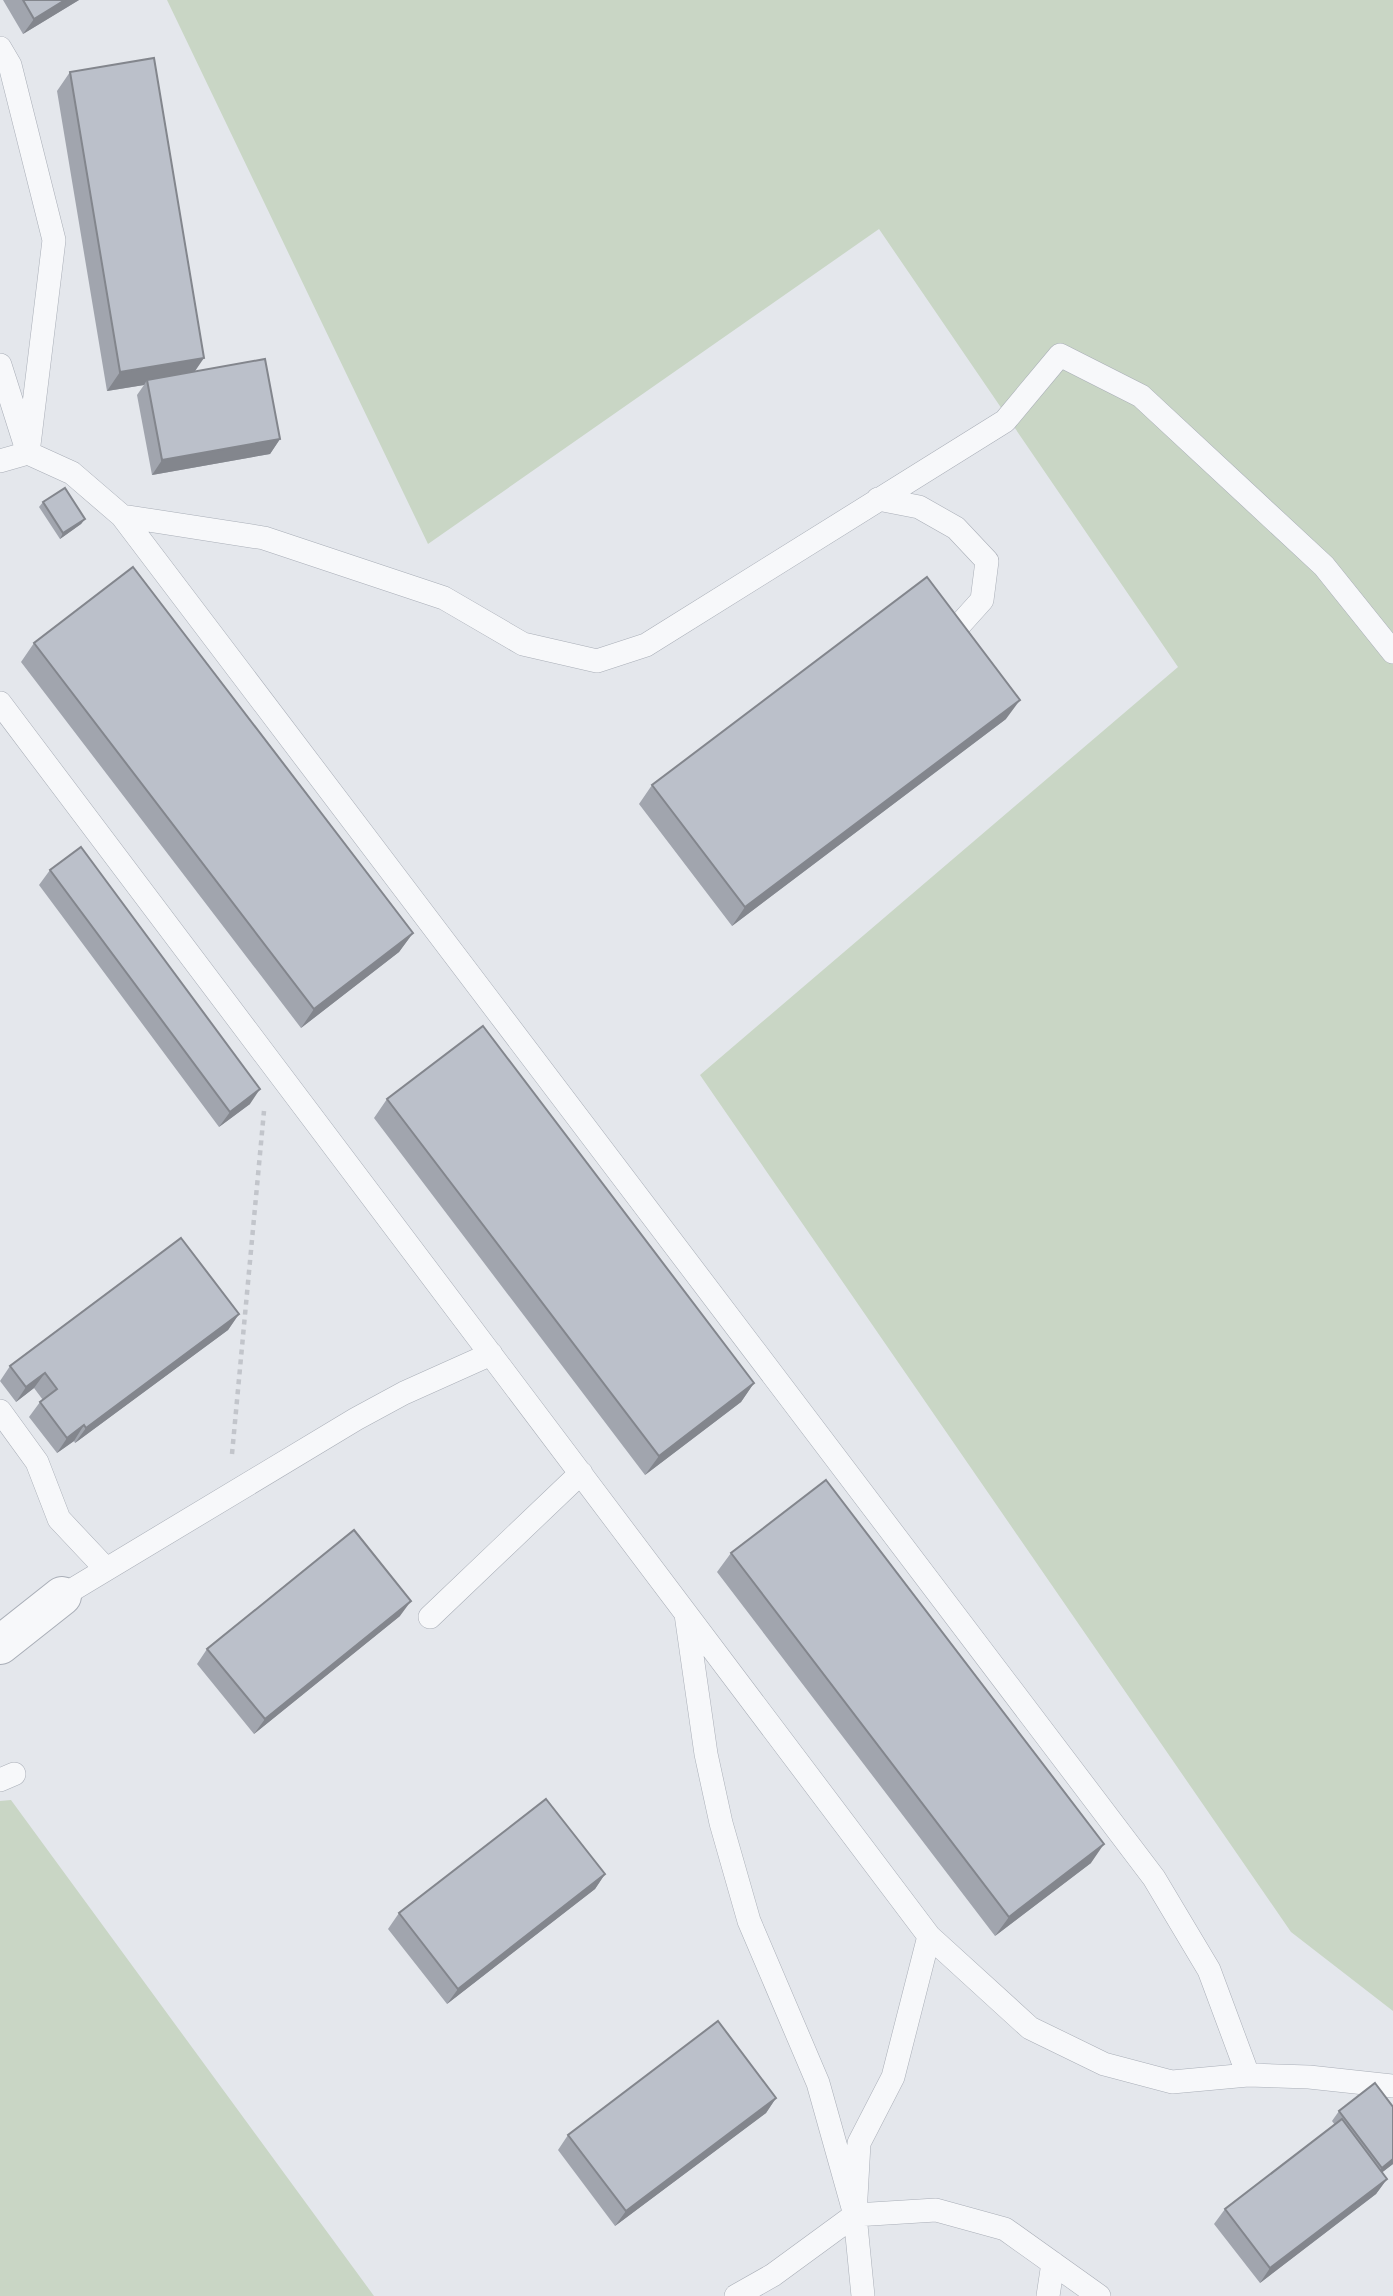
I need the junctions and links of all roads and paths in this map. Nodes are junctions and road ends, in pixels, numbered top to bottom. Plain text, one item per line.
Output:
1 (0, 48) edge
2 (0, 365) edge
3 (28, 453) junction
4 (0, 461) edge
5 (878, 499) junction
6 (122, 516) junction
7 (946, 640) edge
8 (1393, 652) edge
9 (0, 703) edge
10 (271, 1062) junction
11 (491, 1354) junction
12 (0, 1411) edge
13 (581, 1473) junction
14 (228, 1496) junction
15 (106, 1569) junction
16 (62, 1596) joint
17 (685, 1611) junction
18 (430, 1617) dead end
19 (0, 1645) edge
20 (929, 1936) junction
21 (1248, 2075) junction
22 (1393, 2085) edge
23 (855, 2215) junction
24 (1053, 2263) junction
25 (736, 2296) edge
26 (863, 2296) edge
27 (1048, 2296) edge
28 (1099, 2296) edge

1 - 3 lane
2 - 3 lane
3 - 4 lane
3 - 6 lane
5 - 6 lane
5 - 7 lane
5 - 8 lane
6 - 21 lane
9 - 10 lane
10 - 11 lane
10 - 14 path
11 - 13 lane
11 - 14 lane
12 - 15 lane
13 - 17 lane
13 - 18 lane
14 - 15 lane
15 - 16 lane
16 - 19 street
17 - 20 lane
17 - 23 lane
20 - 21 lane
20 - 23 lane
21 - 22 lane
23 - 24 lane
23 - 25 lane
23 - 26 lane
24 - 27 lane
24 - 28 lane

